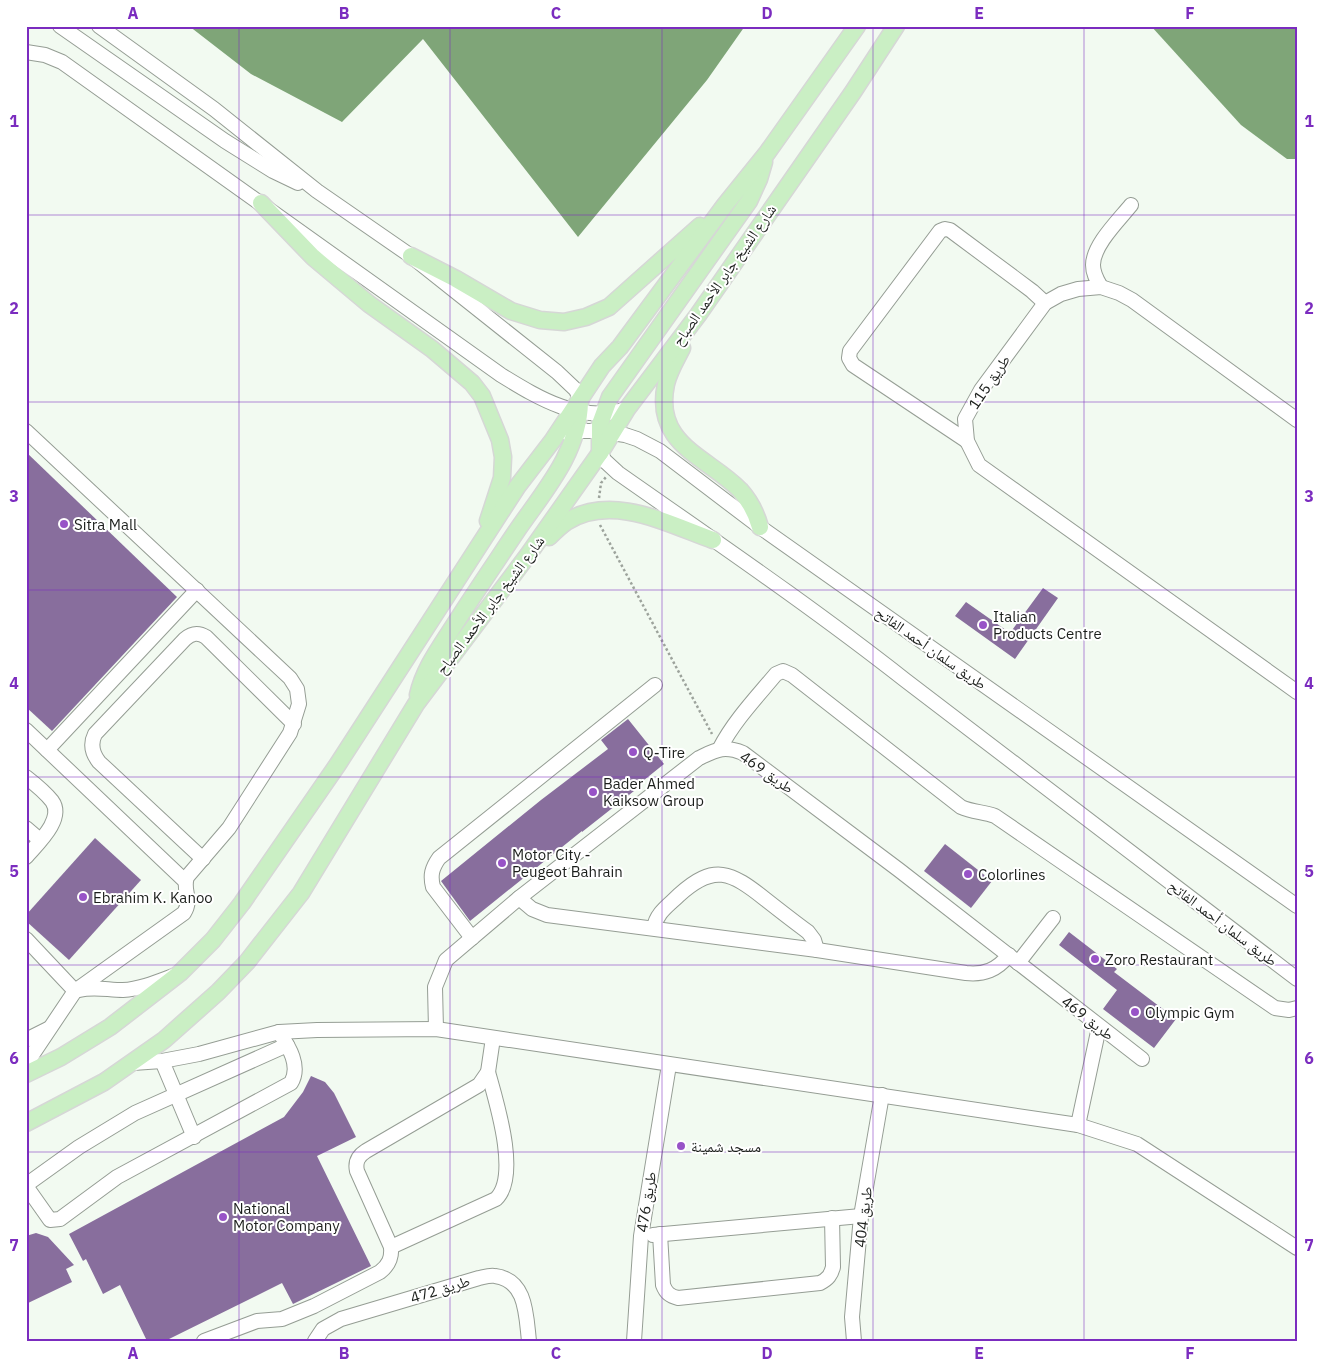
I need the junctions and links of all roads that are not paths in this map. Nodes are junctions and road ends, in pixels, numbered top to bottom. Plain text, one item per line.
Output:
1 (60, 26) edge
2 (99, 26) edge
3 (857, 26) edge
4 (896, 26) edge
5 (27, 51) edge
6 (767, 153) junction
7 (316, 191) junction
8 (261, 203) junction
9 (725, 205) junction
10 (1132, 205) dead end
11 (411, 256) junction
12 (1101, 288) junction
13 (1045, 303) junction
14 (698, 315) junction
15 (577, 407) junction
16 (627, 409) junction
17 (602, 415) junction
18 (1297, 420) edge
19 (26, 431) edge
20 (576, 432) junction
21 (605, 432) junction
22 (553, 440) junction
23 (967, 442) junction
24 (600, 453) junction
25 (760, 527) junction
26 (713, 540) junction
27 (482, 541) junction
28 (528, 555) junction
29 (197, 590) junction
30 (655, 685) dead end
31 (1297, 692) edge
32 (416, 704) junction
33 (294, 724) junction
34 (26, 730) edge
35 (720, 748) junction
36 (47, 750) junction
37 (26, 777) edge
38 (26, 828) edge
39 (40, 840) junction
40 (26, 857) edge
41 (203, 859) junction
42 (185, 881) junction
43 (519, 898) junction
44 (1297, 906) edge
45 (1053, 918) dead end
46 (654, 928) junction
47 (472, 938) junction
48 (26, 939) edge
49 (817, 950) junction
50 (1013, 959) junction
51 (180, 973) junction
52 (1297, 979) edge
53 (75, 991) junction
54 (1297, 1008) edge
55 (1099, 1027) junction
56 (50, 1028) junction
57 (436, 1029) junction
58 (280, 1032) junction
59 (493, 1038) junction
60 (26, 1040) edge
61 (287, 1045) junction
62 (1142, 1059) dead end
63 (162, 1061) junction
64 (133, 1063) junction
65 (26, 1064) edge
66 (669, 1065) junction
67 (488, 1072) junction
68 (26, 1074) edge
69 (177, 1094) junction
70 (882, 1095) junction
71 (26, 1123) edge
72 (1078, 1125) junction
73 (194, 1136) junction
74 (26, 1185) edge
75 (861, 1216) junction
76 (832, 1218) junction
77 (660, 1234) junction
78 (641, 1236) junction
79 (391, 1247) junction
80 (1297, 1248) edge
81 (314, 1306) junction
82 (319, 1335) edge
83 (204, 1341) edge
84 (528, 1341) edge
85 (634, 1341) edge
86 (854, 1341) edge

1 - 7 street
2 - 7 street
3 - 6 main road
4 - 14 main road, شارع الشيخ جابر الأحمد الصباح
5 - 8 street
6 - 9 main road
6 - 17 main road
7 - 11 street
8 - 15 street
8 - 27 main road
9 - 11 main road
9 - 15 main road
10 - 12 street
11 - 15 street
12 - 13 street, طريق 115
12 - 18 street, طريق 115
13 - 23 street, طريق 115
13 - 23 street
14 - 16 main road, شارع الشيخ جابر الأحمد الصباح
14 - 25 main road
15 - 17 street
15 - 20 main road
15 - 22 main road
16 - 17 street
16 - 21 main road, شارع الشيخ جابر الأحمد الصباح
17 - 21 main road
19 - 29 street
20 - 21 street, طريق سلمان أحمد الفاتح
20 - 22 street, طريق سلمان أحمد الفاتح
20 - 32 main road
21 - 24 main road, شارع الشيخ جابر الأحمد الصباح
21 - 25 street, طريق سلمان أحمد الفاتح
22 - 27 main road
23 - 31 street, طريق 115
24 - 26 street, طريق سلمان أحمد الفاتح
24 - 28 main road, شارع الشيخ جابر الأحمد الصباح
25 - 44 street, طريق سلمان أحمد الفاتح
26 - 28 main road
26 - 52 street, طريق سلمان أحمد الفاتح
27 - 51 main road
28 - 32 main road, شارع الشيخ جابر الأحمد الصباح
29 - 33 street
29 - 36 street
30 - 47 street
32 - 64 main road, شارع الشيخ جابر الأحمد الصباح
33 - 41 street
33 - 41 street
34 - 36 street
35 - 43 street, طريق 469
35 - 50 street, طريق 469
35 - 54 street
36 - 42 street
37 - 39 street
38 - 39 street
39 - 40 street
41 - 42 street
42 - 53 street
43 - 46 street
43 - 47 street, طريق 469
45 - 50 street
46 - 49 street
46 - 49 street
47 - 57 street, طريق 469
48 - 53 street
49 - 50 street
50 - 55 street, طريق 469
51 - 53 street
51 - 68 main road
53 - 56 street
55 - 62 street, طريق 469
55 - 72 street
56 - 60 street
56 - 65 street
57 - 58 street
57 - 59 street
58 - 61 street
58 - 63 street
59 - 66 street
59 - 67 street
61 - 69 street
61 - 73 street
63 - 64 street
63 - 69 street
64 - 71 main road, شارع الشيخ جابر الأحمد الصباح
66 - 70 street
66 - 78 street, طريق 476
67 - 79 street
67 - 79 street
69 - 73 street
69 - 74 street
70 - 72 street
70 - 75 street, طريق 404
72 - 80 street
73 - 74 street
75 - 76 street
75 - 86 street, طريق 404
76 - 77 street
76 - 77 street
77 - 78 street
78 - 85 street, طريق 476
79 - 81 street
81 - 82 street
81 - 83 street
82 - 84 street, طريق 472

